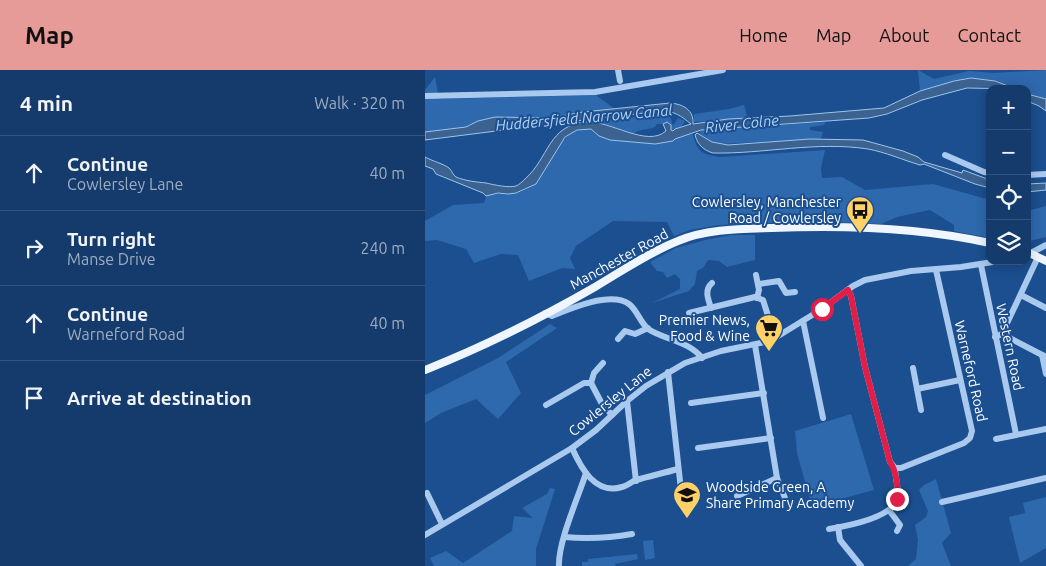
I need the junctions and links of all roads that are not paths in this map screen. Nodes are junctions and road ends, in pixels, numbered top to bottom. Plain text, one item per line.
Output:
1 (618, 70) edge
2 (723, 70) edge
3 (688, 73) edge
4 (620, 82) dead end
5 (425, 96) edge
6 (945, 155) dead end
7 (986, 172) edge
8 (1046, 174) edge
9 (1031, 175) edge
10 (986, 242) edge
11 (1046, 245) edge
12 (1031, 255) edge
13 (1046, 261) edge
14 (986, 264) edge
15 (981, 265) junction
16 (1028, 265) edge
17 (936, 270) junction
18 (756, 275) dead end
19 (712, 283) dead end
20 (759, 284) junction
21 (848, 290) junction
22 (795, 292) dead end
23 (1021, 295) junction
24 (757, 298) junction
25 (711, 308) junction
26 (1046, 308) edge
27 (545, 313) junction
28 (689, 313) dead end
29 (803, 321) junction
30 (648, 328) junction
31 (1003, 334) junction
32 (995, 337) junction
33 (775, 338) junction
34 (617, 339) dead end
35 (755, 345) junction
36 (1044, 356) edge
37 (702, 358) junction
38 (603, 363) dead end
39 (913, 368) dead end
40 (425, 370) edge
41 (668, 372) junction
42 (1046, 374) edge
43 (960, 380) junction
44 (591, 383) junction
45 (917, 389) junction
46 (764, 393) junction
47 (627, 400) junction
48 (691, 404) dead end
49 (546, 405) dead end
50 (921, 410) dead end
51 (613, 415) junction
52 (823, 418) dead end
53 (1046, 429) edge
54 (1016, 434) junction
55 (771, 438) junction
56 (996, 439) dead end
57 (572, 448) junction
58 (698, 448) dead end
59 (895, 468) junction
60 (678, 469) junction
61 (586, 473) junction
62 (777, 478) junction
63 (1046, 478) edge
64 (636, 480) junction
65 (681, 490) dead end
66 (427, 493) dead end
67 (437, 496) dead end
68 (737, 496) dead end
69 (785, 498) dead end
70 (431, 500) junction
71 (943, 502) dead end
72 (889, 510) junction
73 (442, 524) junction
74 (838, 528) junction
75 (829, 529) dead end
76 (897, 531) dead end
77 (633, 534) dead end
78 (425, 535) edge
79 (564, 537) junction
80 (559, 566) edge
81 (861, 566) edge

1 - 4 street
2 - 3 street
3 - 5 street
6 - 7 street
8 - 9 street
10 - 27 main road, Manchester Road
11 - 12 street
12 - 13 main road
14 - 15 street, Cowlersley Lane
15 - 17 street, Cowlersley Lane
15 - 32 street, Western Road
16 - 23 street
17 - 21 street, Cowlersley Lane
17 - 43 street, Warneford Road
18 - 20 street
19 - 25 street
20 - 22 street
20 - 24 street
21 - 29 street, Cowlersley Lane
21 - 59 street
23 - 26 street
23 - 31 street
24 - 25 street
24 - 33 street
25 - 28 street
27 - 30 street
27 - 40 main road, Manchester Road
29 - 33 street, Cowlersley Lane
29 - 52 street
30 - 34 street
30 - 37 street
31 - 32 street
31 - 36 street
32 - 54 street, Western Road
33 - 35 street, Cowlersley Lane
35 - 37 street, Cowlersley Lane
35 - 46 street
36 - 42 street
37 - 41 street, Cowlersley Lane
38 - 44 street
39 - 45 street
41 - 47 street, Cowlersley Lane
41 - 60 street
43 - 45 street
43 - 59 street, Warneford Road
44 - 49 street
44 - 51 street
45 - 50 street
46 - 48 street
46 - 55 street
47 - 51 street, Cowlersley Lane
47 - 64 street
51 - 57 street, Cowlersley Lane
53 - 54 street
54 - 56 street
55 - 58 street
55 - 62 street
57 - 61 street
57 - 73 street, Cowlersley Lane
59 - 72 street
60 - 64 street
60 - 65 street
61 - 64 street
61 - 79 street
62 - 68 street
62 - 69 street
63 - 71 street
66 - 70 street
67 - 70 street
70 - 73 street
72 - 74 street
72 - 76 street
73 - 78 street, Cowlersley Lane
74 - 75 street
74 - 81 street
77 - 79 street
79 - 80 street

